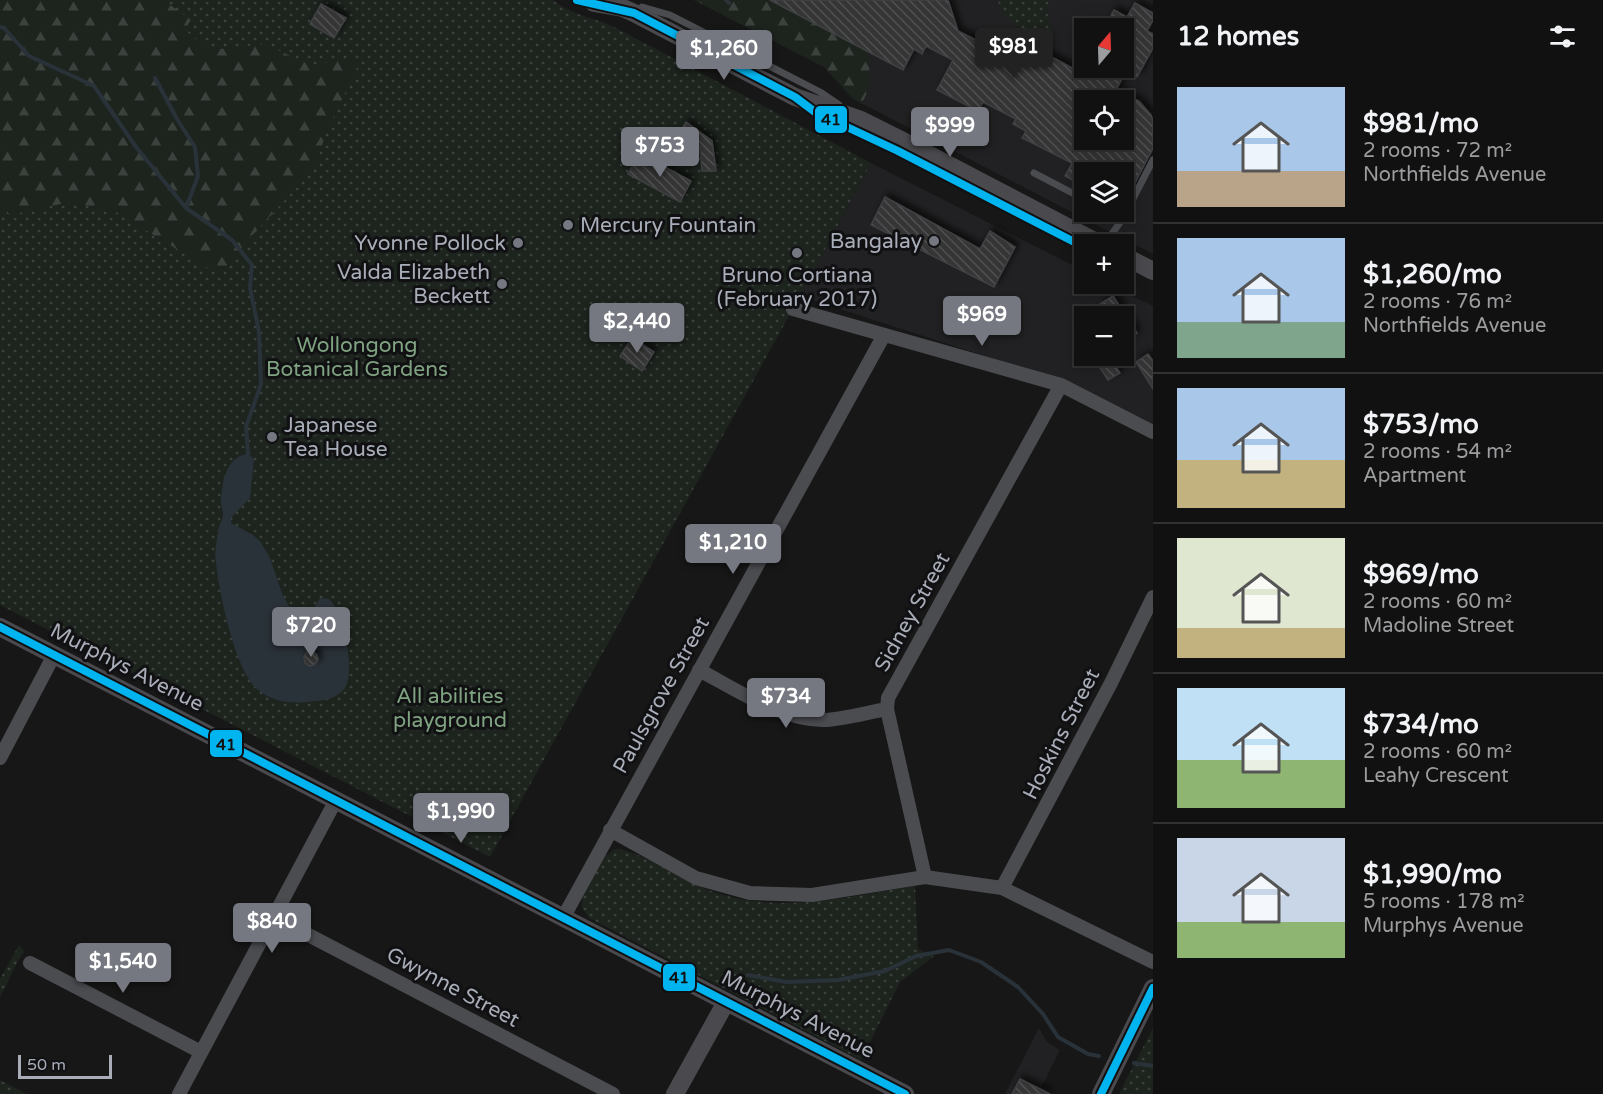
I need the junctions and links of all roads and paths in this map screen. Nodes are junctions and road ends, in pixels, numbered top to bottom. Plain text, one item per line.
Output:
1 (591, 1) edge
2 (638, 4) edge
3 (669, 32) junction
4 (795, 97) junction
5 (861, 120) junction
6 (1153, 160) edge
7 (1034, 173) dead end
8 (1074, 194) edge
9 (1134, 197) edge
10 (1081, 234) edge
11 (1074, 242) edge
12 (1134, 261) edge
13 (1153, 271) edge
14 (1134, 272) edge
15 (1153, 282) edge
16 (793, 309) dead end
17 (884, 335) junction
18 (1060, 385) junction
19 (1153, 432) edge
20 (1153, 597) edge
21 (0, 627) edge
22 (54, 656) junction
23 (699, 670) junction
24 (887, 709) junction
25 (0, 758) edge
26 (336, 800) junction
27 (610, 830) junction
28 (925, 877) junction
29 (1002, 888) junction
30 (274, 917) junction
31 (562, 918) junction
32 (1153, 962) edge
33 (30, 963) dead end
34 (1153, 988) edge
35 (726, 1002) junction
36 (201, 1052) junction
37 (180, 1094) edge
38 (613, 1094) edge
39 (675, 1094) edge
40 (905, 1094) edge
41 (1101, 1094) edge

1 - 3 street
2 - 3 street
2 - 5 lane
3 - 4 street
4 - 5 street
4 - 11 street
5 - 10 street
6 - 9 lane
7 - 8 lane
12 - 13 street
14 - 15 street
16 - 17 street
17 - 18 street
17 - 23 street, Paulsgrove Street
18 - 19 street
18 - 24 street, Sidney Street
20 - 29 street, Hoskins Street
21 - 22 street, Murphys Avenue
22 - 25 street
22 - 26 street, Murphys Avenue
23 - 24 street
23 - 27 street, Paulsgrove Street
24 - 28 street
26 - 30 street
26 - 31 street, Murphys Avenue
27 - 28 street
27 - 31 street, Paulsgrove Street
28 - 29 street
29 - 32 street
30 - 36 street
30 - 38 street, Gwynne Street
31 - 35 street, Murphys Avenue
33 - 36 street
34 - 41 street
35 - 39 street
35 - 40 street, Murphys Avenue
36 - 37 street

